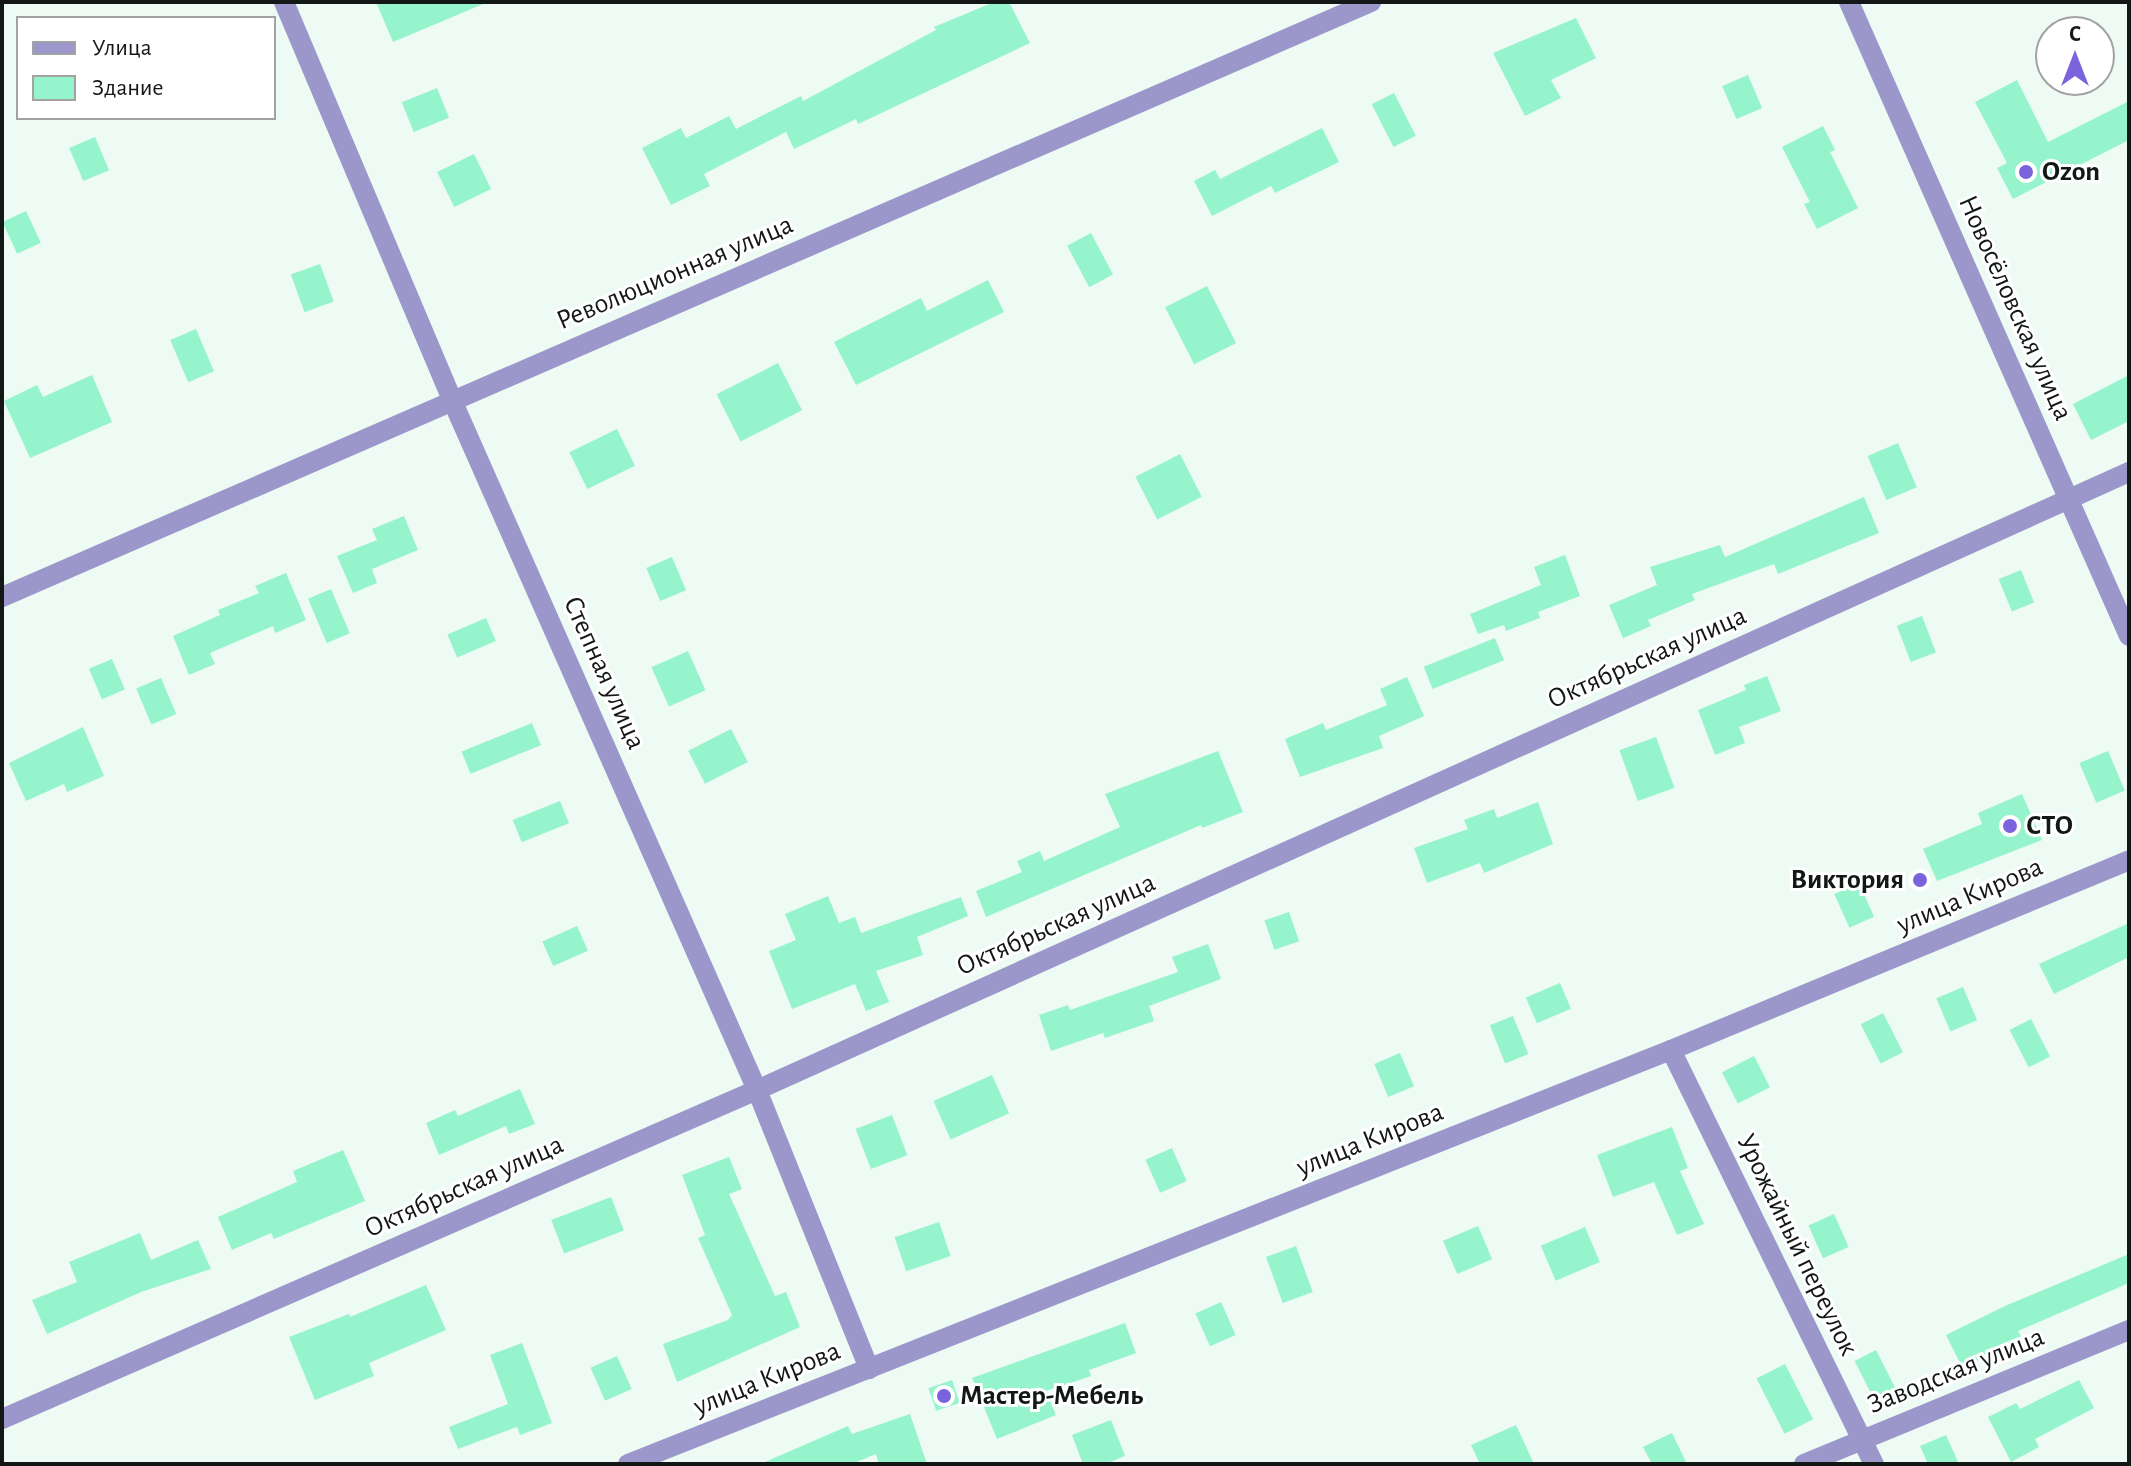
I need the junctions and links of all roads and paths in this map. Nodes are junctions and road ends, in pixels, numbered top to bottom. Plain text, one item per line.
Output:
1 (284, 2) edge
2 (1371, 2) edge
3 (1849, 2) edge
4 (452, 400) junction
5 (2129, 472) edge
6 (2068, 498) junction
7 (2, 597) edge
8 (2129, 636) edge
9 (2129, 860) edge
10 (1671, 1050) junction
11 (757, 1090) junction
12 (2129, 1330) edge
13 (869, 1369) junction
14 (2, 1419) edge
15 (1862, 1440) junction
16 (628, 1464) edge
17 (1804, 1464) edge
18 (1874, 1464) edge

1 - 4 street, Степная улица
2 - 4 street, Революционная улица
3 - 6 street, Новосёловская улица
4 - 7 street, Революционная улица
4 - 11 street, Степная улица
5 - 6 street, Октябрьская улица
6 - 8 street, Новосёловская улица
6 - 11 street, Октябрьская улица
9 - 10 street, улица Кирова
10 - 13 street, улица Кирова
10 - 15 street, Урожайный переулок
11 - 13 street, Степная улица
11 - 14 street, Октябрьская улица
12 - 15 street, Заводская улица
13 - 16 street, улица Кирова
15 - 17 street, Заводская улица
15 - 18 street, Урожайный переулок

